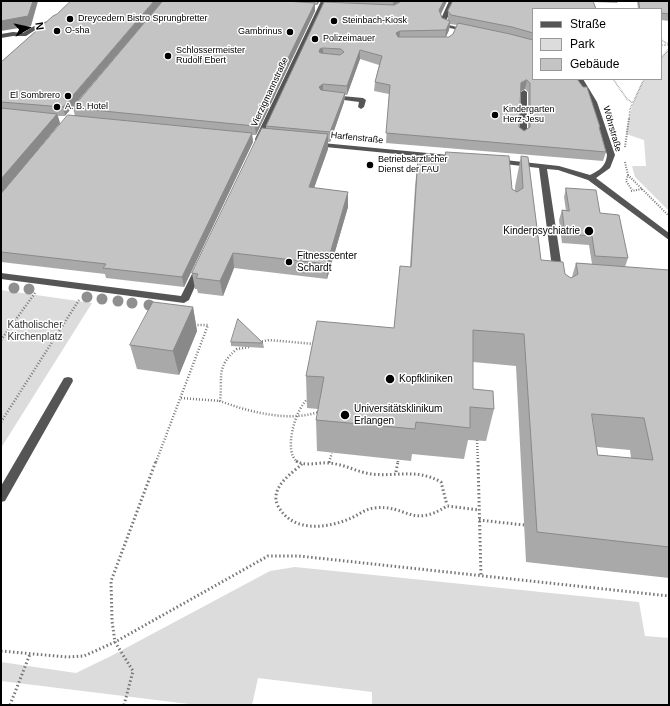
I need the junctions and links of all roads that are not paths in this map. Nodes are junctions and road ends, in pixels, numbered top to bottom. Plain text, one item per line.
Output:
1 (77, 1) edge
2 (324, 1) edge
3 (452, 1) edge
4 (330, 7) edge
5 (318, 8) junction
6 (476, 33) edge
7 (1, 36) edge
8 (581, 80) edge
9 (524, 92) edge
10 (323, 97) edge
11 (362, 108) dead end
12 (523, 137) edge
13 (259, 140) edge
14 (307, 143) edge
15 (470, 159) edge
16 (485, 160) edge
17 (543, 166) junction
18 (591, 178) junction
19 (669, 237) edge
20 (204, 258) edge
21 (1, 276) edge
22 (559, 283) edge
23 (68, 381) dead end
24 (1, 497) edge

1 - 7 street
2 - 5 street, Vierzigmannstraße
3 - 6 street
4 - 5 street
5 - 13 street, Vierzigmannstraße
8 - 18 street, Wöhrstraße
9 - 12 street
10 - 11 street
14 - 15 street, Harfenstraße
16 - 17 street
17 - 18 street
17 - 22 street
18 - 19 street
20 - 21 street
23 - 24 street

